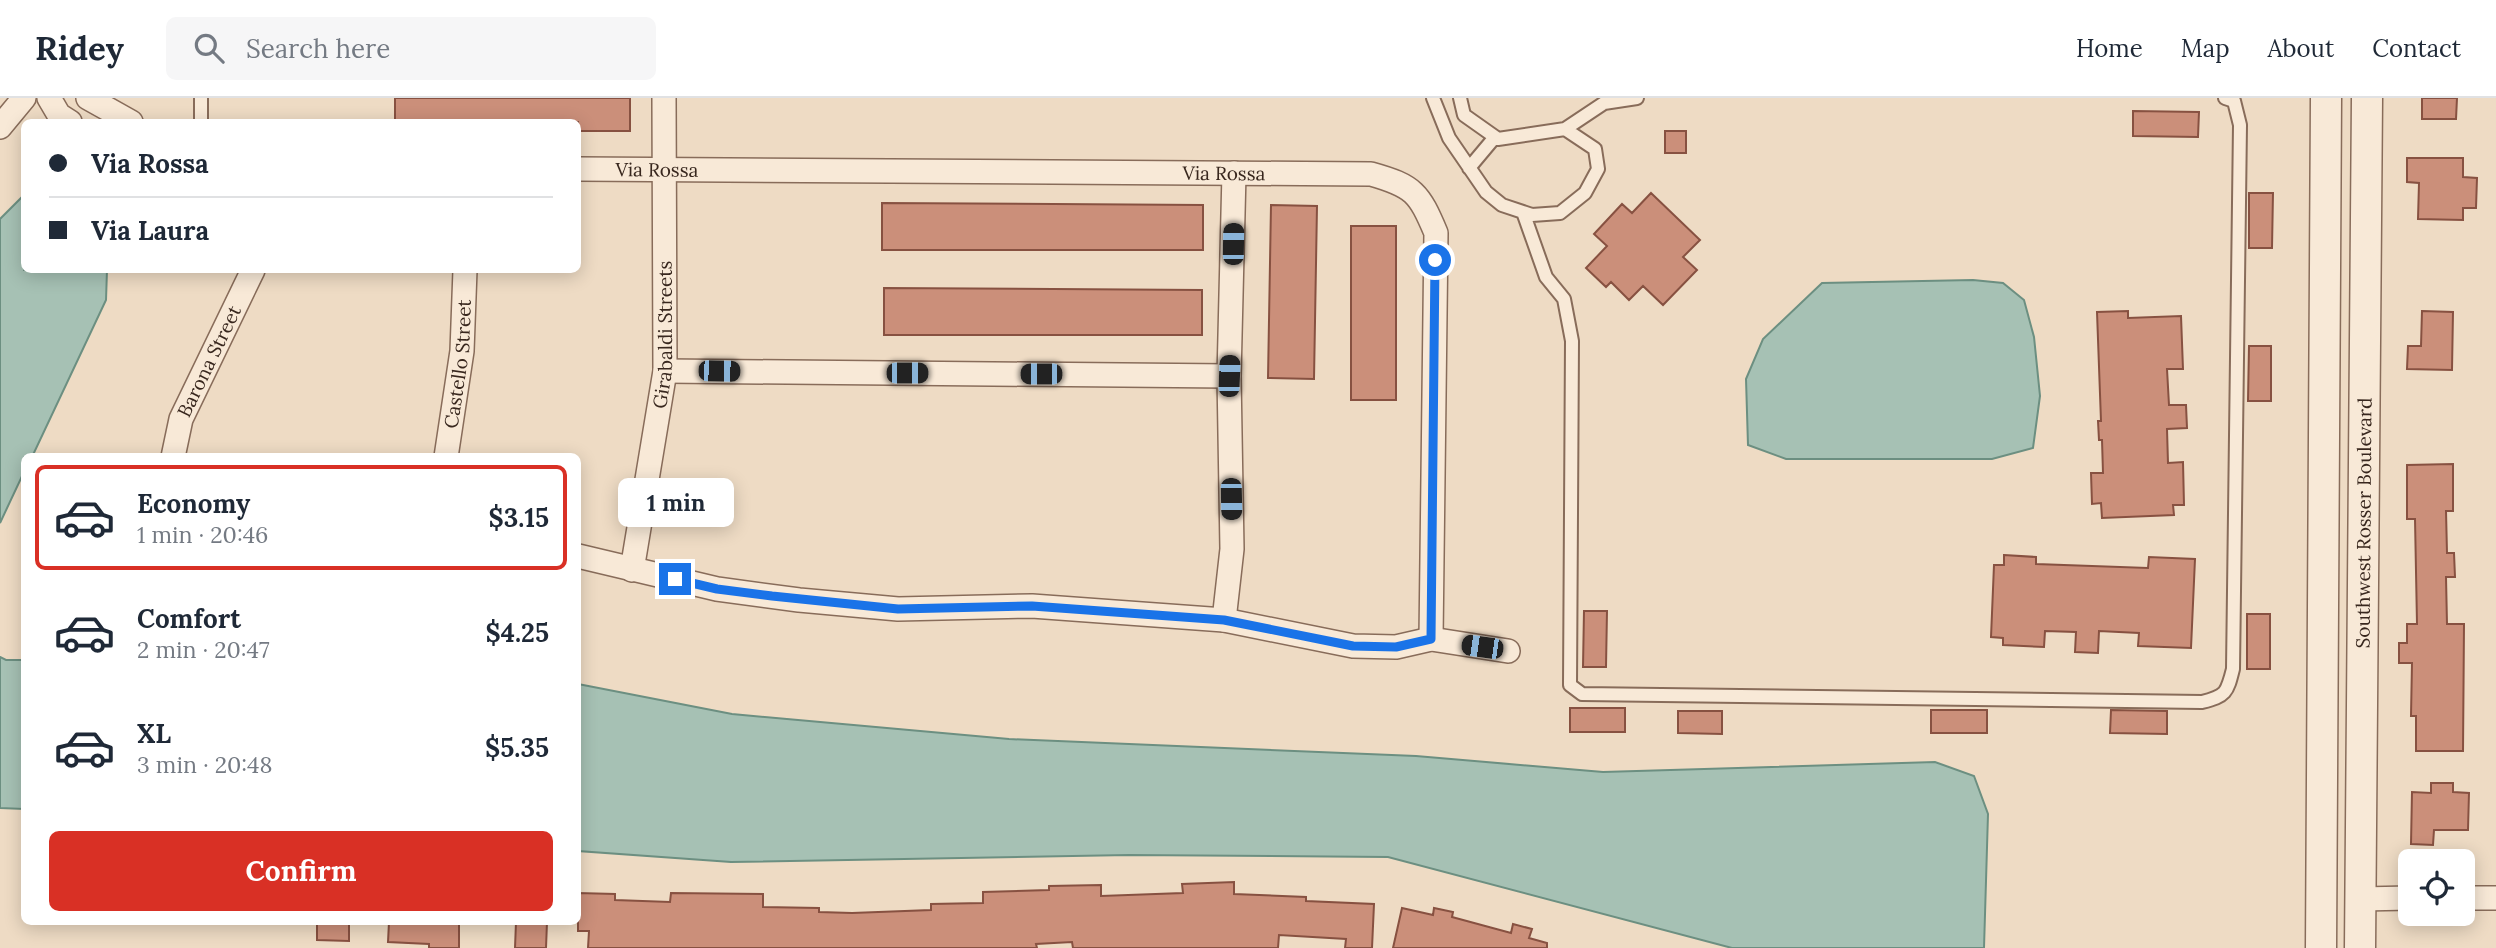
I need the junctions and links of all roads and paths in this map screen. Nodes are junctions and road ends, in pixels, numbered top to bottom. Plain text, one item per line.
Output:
1 (24, 98) edge
2 (49, 98) edge
3 (88, 98) edge
4 (201, 98) edge
5 (664, 98) edge
6 (1433, 98) edge
7 (1460, 98) edge
8 (1637, 98) edge
9 (2225, 98) edge
10 (2326, 98) edge
11 (2367, 98) edge
12 (65, 119) edge
13 (126, 119) edge
14 (201, 119) edge
15 (0, 127) edge
16 (1565, 129) junction
17 (1495, 137) junction
18 (1469, 168) junction
19 (581, 169) edge
20 (664, 169) junction
21 (1234, 173) junction
22 (1523, 212) junction
23 (252, 273) edge
24 (465, 273) edge
25 (665, 371) junction
26 (1229, 376) junction
27 (174, 453) edge
28 (447, 453) edge
29 (581, 557) edge
30 (632, 570) junction
31 (1224, 620) junction
32 (1431, 639) junction
33 (1508, 651) dead end
34 (2398, 898) edge
35 (2475, 898) edge
36 (2496, 898) edge
37 (2361, 899) junction
38 (2321, 948) edge
39 (2360, 948) edge

1 - 15 street
2 - 12 street
3 - 13 street
4 - 14 lane
5 - 20 street, Girabaldi Streets
6 - 18 lane
7 - 17 lane
8 - 16 lane
9 - 22 lane
10 - 38 street, Southwest Rosser Boulevard
11 - 37 street, Southwest Rosser Boulevard
16 - 17 lane
16 - 22 lane
17 - 18 lane
18 - 22 lane
19 - 20 street, Via Rossa
20 - 21 street, Via Rossa
20 - 25 street, Girabaldi Streets
21 - 26 street
21 - 32 street, Via Rossa
23 - 27 street, Barona Street
24 - 28 street, Castello Street
25 - 26 street
25 - 30 street, Girabaldi Streets
26 - 31 street
29 - 30 street
30 - 31 street
31 - 32 street
32 - 33 street
34 - 37 street
35 - 36 street
37 - 39 street, Southwest Rosser Boulevard

